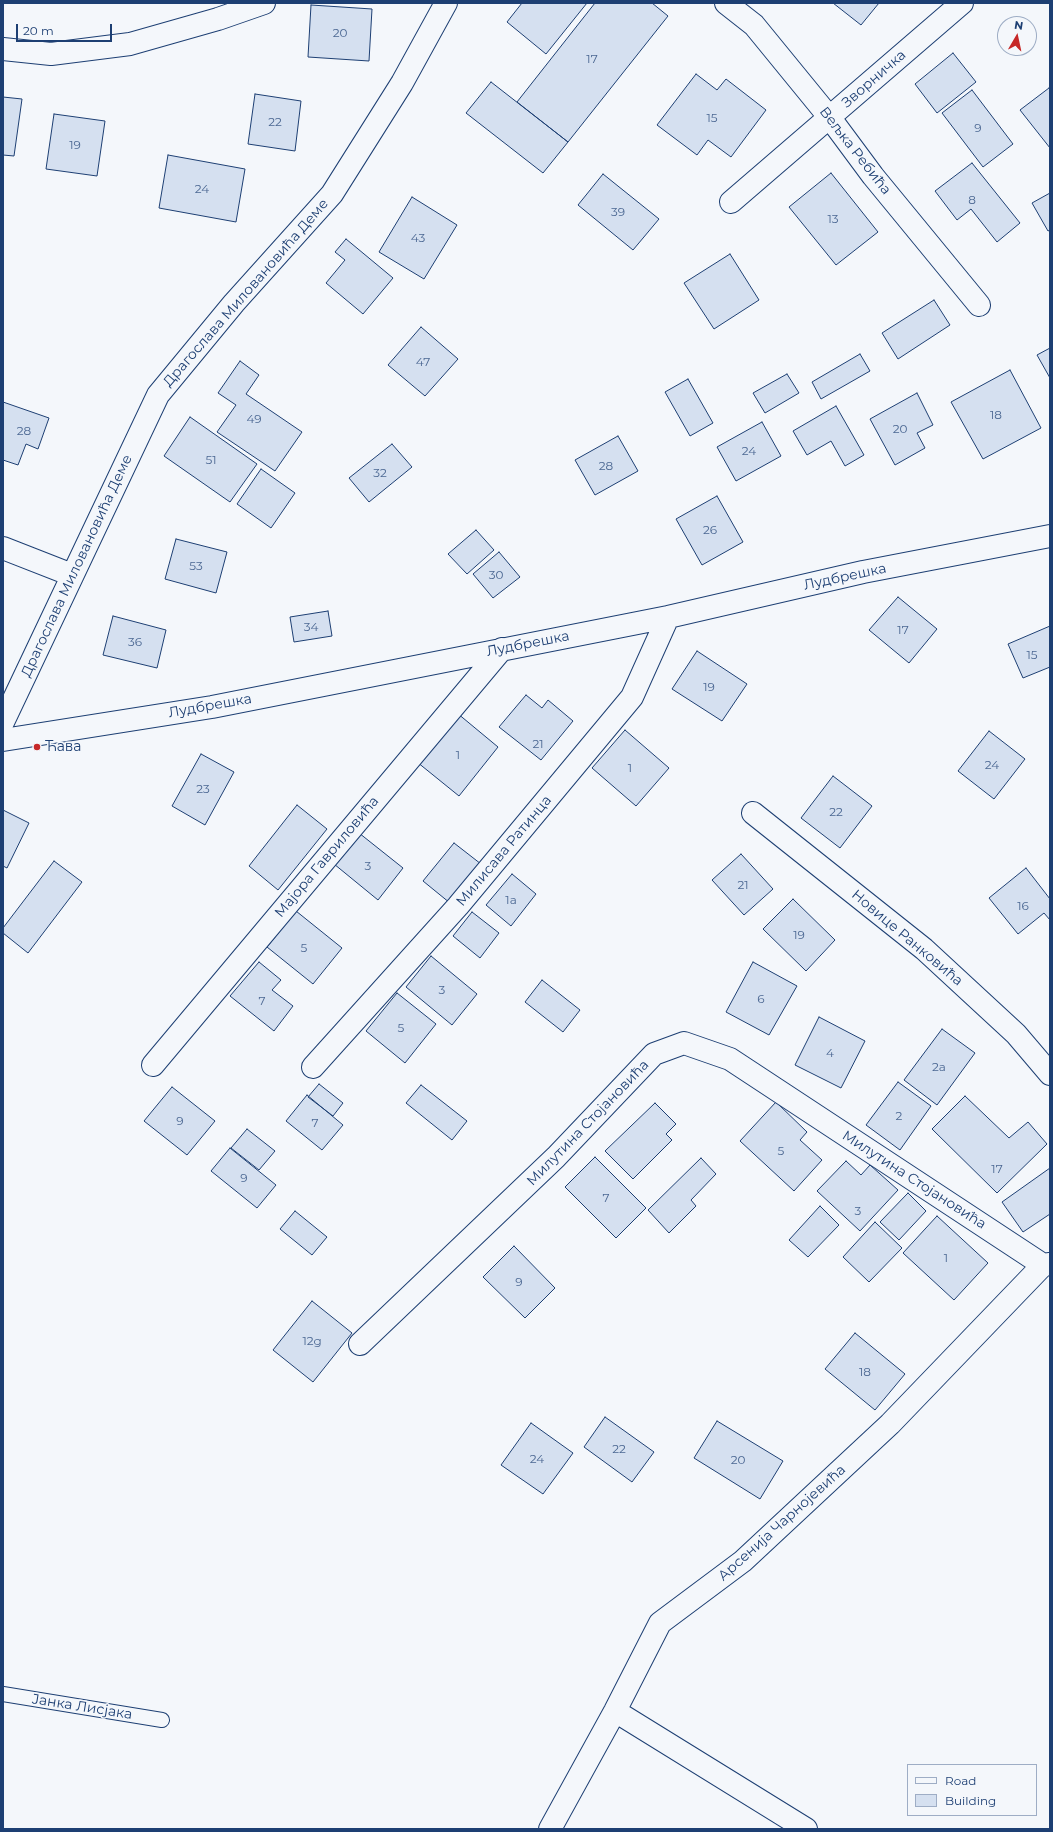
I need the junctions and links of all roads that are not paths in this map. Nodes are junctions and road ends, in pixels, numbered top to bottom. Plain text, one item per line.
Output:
1 (264, 3) edge
2 (446, 3) edge
3 (726, 3) edge
4 (962, 3) edge
5 (3, 49) edge
6 (830, 118) junction
7 (731, 202) dead end
8 (979, 305) dead end
9 (1050, 536) edge
10 (3, 548) edge
11 (72, 575) junction
12 (668, 617) junction
13 (502, 649) junction
14 (3, 722) edge
15 (3, 740) edge
16 (753, 813) dead end
17 (153, 1065) dead end
18 (313, 1067) dead end
19 (1050, 1074) edge
20 (1047, 1264) edge
21 (360, 1344) dead end
22 (3, 1694) edge
23 (615, 1712) junction
24 (162, 1720) dead end
25 (550, 1829) edge
26 (806, 1829) edge

1 - 5 street
2 - 11 street, Драгослава Миловановића Деме
3 - 6 street, Вељка Ребића
4 - 6 street, Зворничка
6 - 7 street, Зворничка
6 - 8 street, Вељка Ребића
9 - 12 street, Лудбрешка
10 - 11 street
11 - 14 street, Драгослава Миловановића Деме
12 - 13 street, Лудбрешка
12 - 18 street, Милисава Ратинца
13 - 15 street, Лудбрешка
13 - 17 street, Мајора Гавриловића
16 - 19 street, Новице Ранковића
20 - 21 street, Милутина Стојановића
20 - 23 street, Арсенија Чарнојевића
22 - 24 lane, Јанка Лисјака
23 - 25 street, Арсенија Чарнојевића
23 - 26 street

